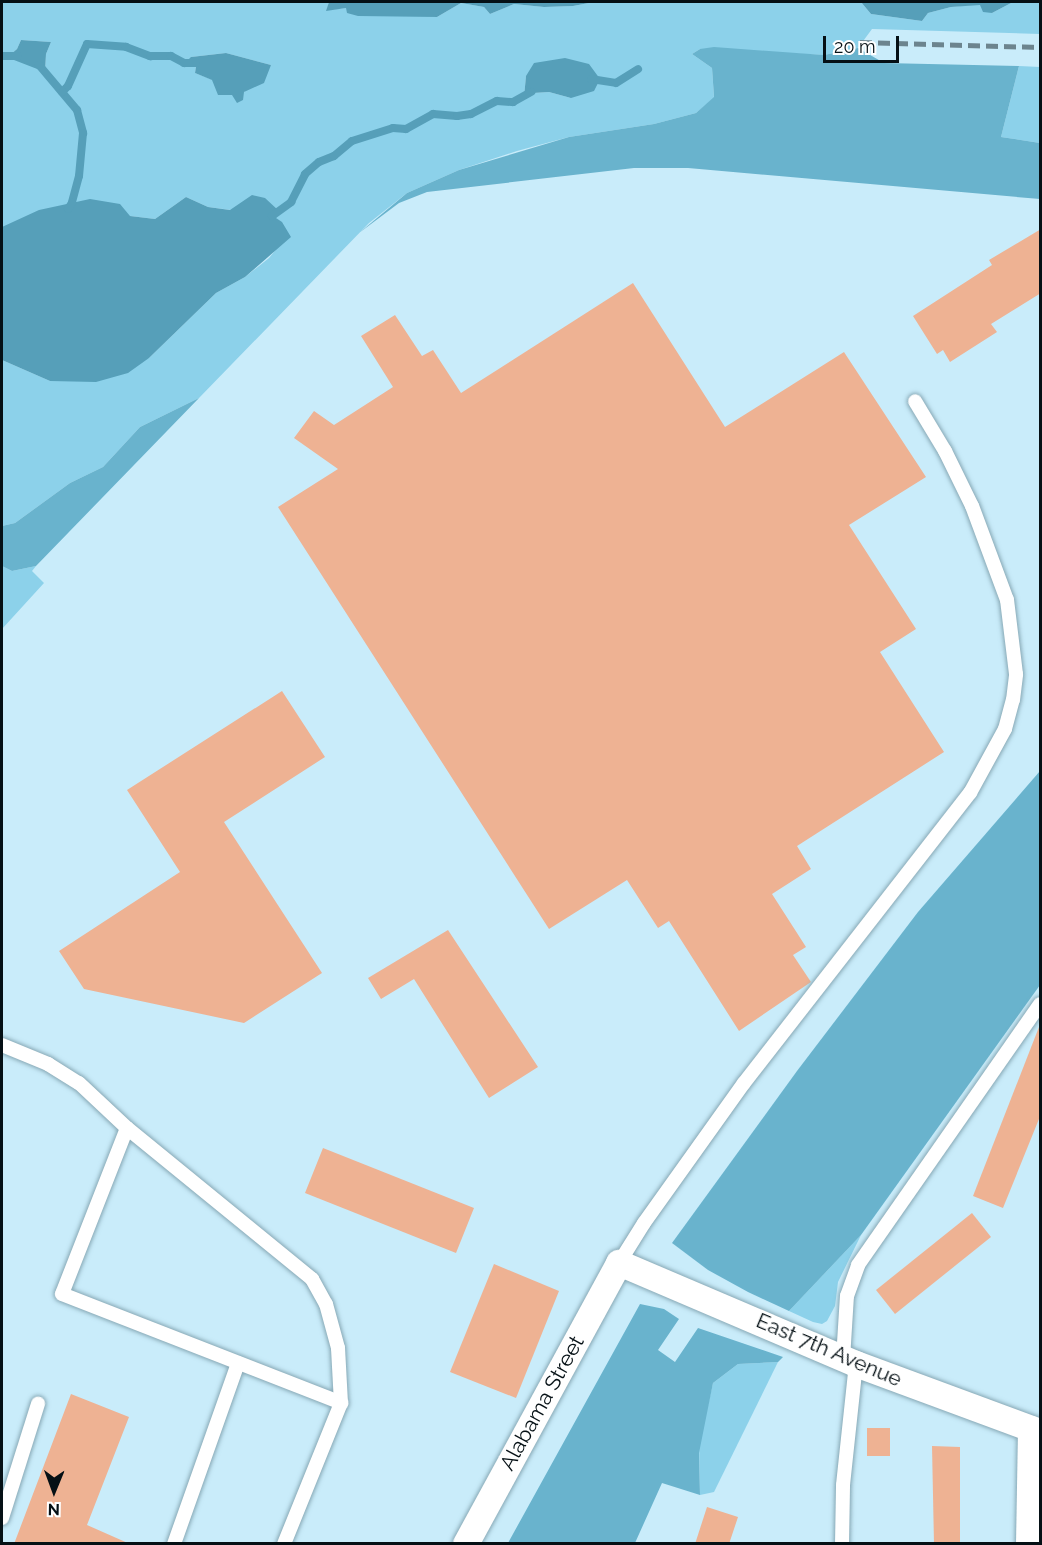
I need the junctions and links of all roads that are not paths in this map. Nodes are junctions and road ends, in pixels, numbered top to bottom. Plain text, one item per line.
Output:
1 (915, 401) dead end
2 (1041, 1004) edge
3 (2, 1045) edge
4 (127, 1128) junction
5 (619, 1263) junction
6 (849, 1361) junction
7 (238, 1363) junction
8 (341, 1403) junction
9 (38, 1404) dead end
10 (1036, 1431) edge
11 (2, 1518) edge
12 (174, 1544) edge
13 (284, 1544) edge
14 (466, 1544) edge
15 (842, 1544) edge
16 (1029, 1544) edge

1 - 5 lane
2 - 6 lane
3 - 4 lane
4 - 7 lane
4 - 8 lane
5 - 6 street, East 7th Avenue
5 - 14 street, Alabama Street
6 - 10 street, East 7th Avenue
6 - 15 lane
7 - 8 lane
7 - 12 lane
8 - 13 lane
9 - 11 lane
10 - 16 street

